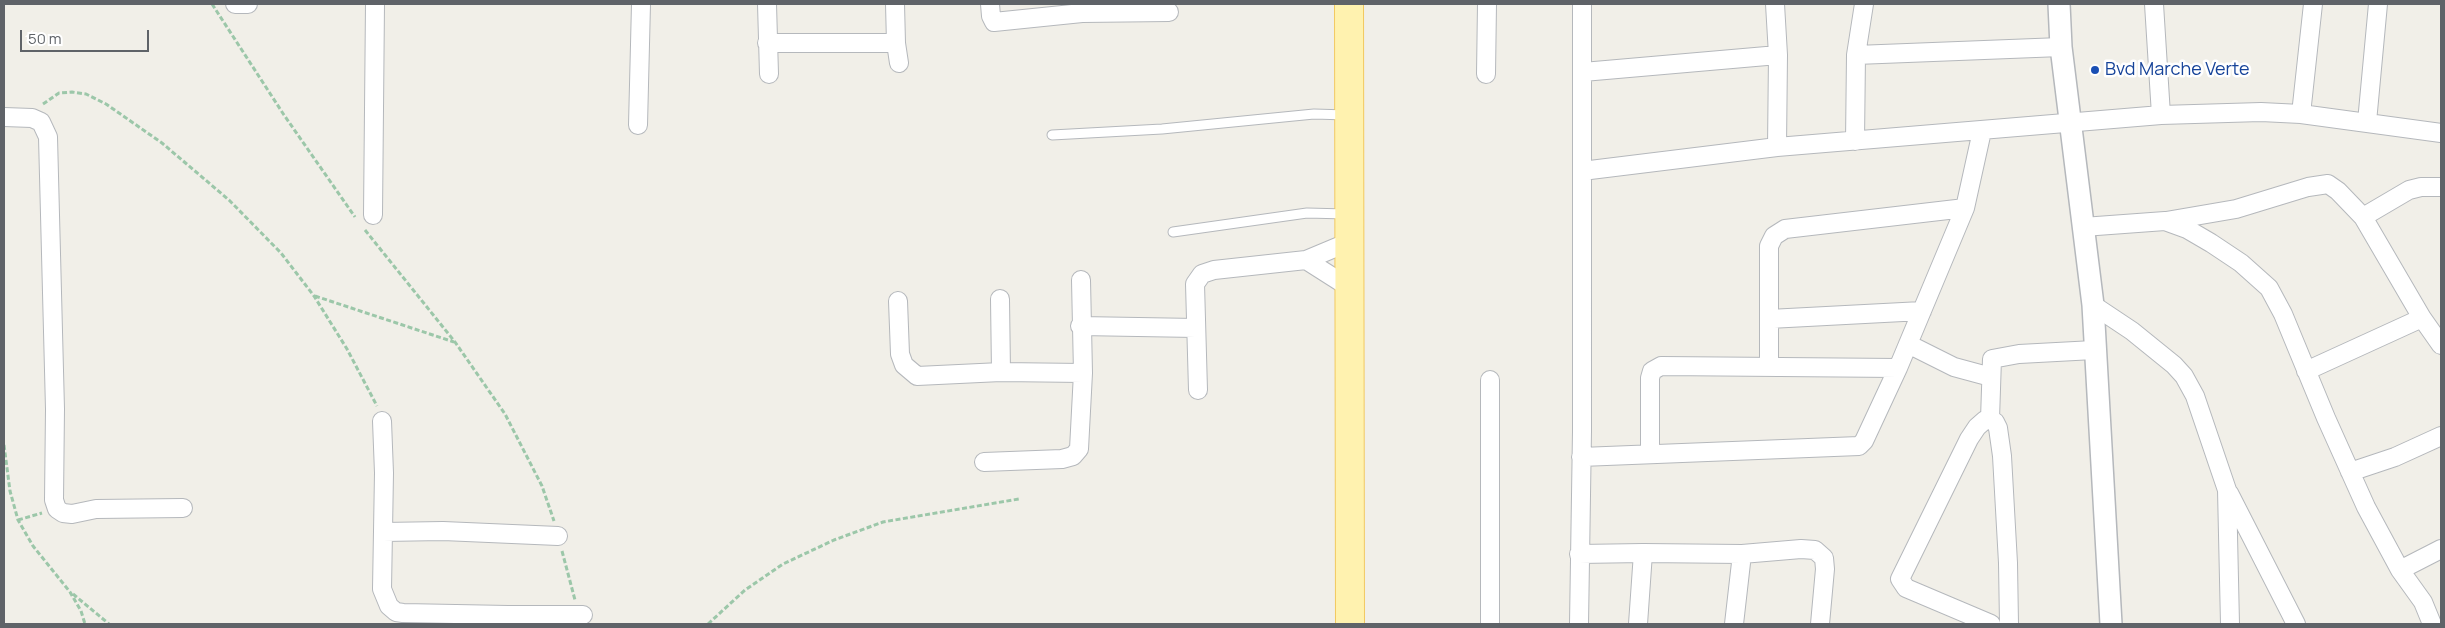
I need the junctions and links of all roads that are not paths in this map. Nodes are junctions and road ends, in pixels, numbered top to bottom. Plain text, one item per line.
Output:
1 (235, 4) edge
2 (248, 4) edge
3 (376, 4) edge
4 (641, 4) edge
5 (767, 4) edge
6 (895, 4) edge
7 (990, 4) edge
8 (1349, 4) edge
9 (1486, 4) edge
10 (1582, 4) edge
11 (1774, 4) edge
12 (1864, 4) edge
13 (2058, 4) edge
14 (2154, 4) edge
15 (2313, 4) edge
16 (2378, 4) edge
17 (1084, 8) edge
18 (1169, 12) dead end
19 (767, 43) junction
20 (896, 43) junction
21 (2061, 46) junction
22 (1856, 54) junction
23 (1778, 55) junction
24 (899, 64) dead end
25 (1583, 72) junction
26 (769, 74) dead end
27 (1486, 74) dead end
28 (2301, 114) junction
29 (2161, 115) junction
30 (1350, 116) junction
31 (4, 117) edge
32 (2367, 122) junction
33 (2072, 123) junction
34 (638, 124) dead end
35 (1982, 131) junction
36 (2441, 133) edge
37 (1052, 135) dead end
38 (1855, 141) junction
39 (1777, 147) junction
40 (1582, 171) junction
41 (2441, 187) edge
42 (1965, 208) junction
43 (1348, 214) junction
44 (2363, 217) junction
45 (365, 221) road end
46 (2165, 221) junction
47 (2083, 228) junction
48 (1173, 232) dead end
49 (1349, 242) junction
50 (1306, 260) junction
51 (1081, 280) dead end
52 (1350, 288) junction
53 (1000, 299) dead end
54 (898, 301) dead end
55 (2093, 305) junction
56 (1922, 311) junction
57 (2422, 318) junction
58 (1769, 319) junction
59 (1080, 326) junction
60 (1196, 328) junction
61 (1908, 344) junction
62 (2441, 344) edge
63 (2094, 350) junction
64 (1769, 367) junction
65 (1898, 368) junction
66 (2306, 371) junction
67 (1002, 372) junction
68 (1082, 373) junction
69 (1991, 377) junction
70 (1490, 380) dead end
71 (1198, 390) dead end
72 (1990, 419) junction
73 (382, 420) road end
74 (2441, 436) edge
75 (1650, 454) junction
76 (1581, 457) junction
77 (984, 462) dead end
78 (2350, 472) junction
79 (2227, 490) junction
80 (183, 508) dead end
81 (383, 532) junction
82 (558, 536) road end
83 (2441, 549) edge
84 (1643, 553) junction
85 (1579, 554) junction
86 (1742, 554) junction
87 (2400, 570) junction
88 (583, 615) road end
89 (509, 619) edge
90 (1350, 624) edge
91 (1490, 624) edge
92 (1578, 624) edge
93 (1638, 624) edge
94 (1734, 624) edge
95 (1820, 624) edge
96 (1991, 624) edge
97 (2008, 624) edge
98 (2112, 624) edge
99 (2230, 624) edge
100 (2296, 624) edge
101 (2432, 624) edge

1 - 2 street
3 - 45 street
4 - 34 street
5 - 19 street
6 - 20 street
7 - 17 street
8 - 30 main road
9 - 27 street
10 - 25 street
11 - 23 street
12 - 22 street
13 - 21 street
14 - 29 street
15 - 28 street
16 - 32 street
17 - 18 street
19 - 20 street
19 - 26 street
20 - 24 street
21 - 22 street
21 - 33 street
22 - 38 street
23 - 25 street
23 - 39 street
25 - 40 street
28 - 29 street
28 - 32 street
29 - 33 street
30 - 37 lane
30 - 43 main road
31 - 80 street
32 - 36 street
33 - 35 street
33 - 47 street
35 - 38 street
35 - 42 street
38 - 39 street
39 - 40 street
40 - 76 street
41 - 44 street
42 - 56 street
42 - 58 street
43 - 48 lane
43 - 49 main road
44 - 46 street
44 - 57 street
46 - 47 street
46 - 66 street
47 - 55 street
49 - 50 street
49 - 52 main road
50 - 52 street
50 - 60 street
51 - 59 street
52 - 90 main road
53 - 67 street
54 - 67 street
55 - 63 street
55 - 79 street
56 - 58 street
56 - 61 street
57 - 62 street
57 - 66 street
58 - 64 street
59 - 60 street
59 - 68 street
60 - 71 street
61 - 65 street
61 - 69 street
63 - 69 street
63 - 98 street
64 - 65 street
64 - 75 street
65 - 75 street
66 - 78 street
67 - 68 street
68 - 77 street
69 - 72 street
70 - 91 street
72 - 96 street
72 - 97 street
73 - 81 street
74 - 78 street
75 - 76 street
76 - 85 street
78 - 87 street
79 - 99 street
79 - 100 street
81 - 82 street
81 - 89 street
83 - 87 street
84 - 85 street
84 - 86 street
84 - 93 street
85 - 92 street
86 - 94 street
86 - 95 street
87 - 101 street
88 - 89 street

